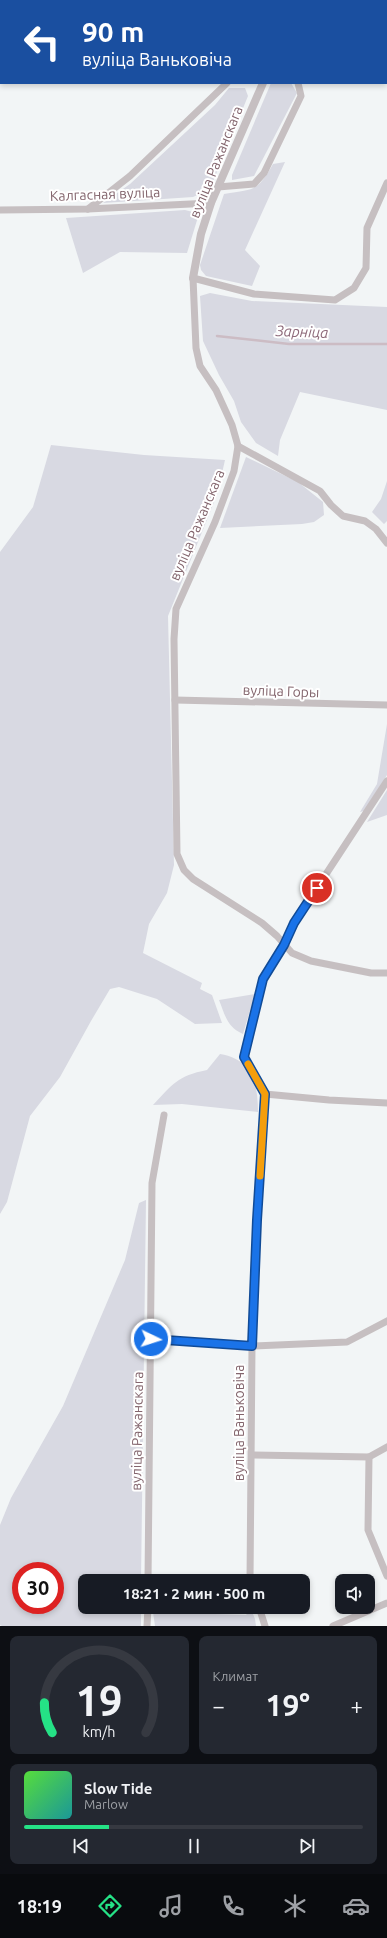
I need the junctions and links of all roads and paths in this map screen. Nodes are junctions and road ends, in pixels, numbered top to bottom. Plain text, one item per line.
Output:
1 (226, 84) edge
2 (263, 84) edge
3 (298, 84) edge
4 (387, 182) edge
5 (218, 187) junction
6 (211, 203) junction
7 (88, 209) junction
8 (0, 210) edge
9 (193, 278) junction
10 (238, 446) junction
11 (387, 543) edge
12 (175, 700) junction
13 (387, 706) edge
14 (387, 781) edge
15 (284, 945) junction
16 (387, 973) edge
17 (265, 1094) junction
18 (387, 1103) edge
19 (164, 1115) dead end
20 (387, 1322) edge
21 (151, 1339) junction
22 (252, 1346) junction
23 (387, 1447) edge
24 (252, 1455) junction
25 (369, 1457) junction
26 (148, 1574) edge
27 (250, 1574) edge
28 (387, 1576) edge
29 (387, 1603) edge
30 (148, 1614) edge
31 (261, 1614) edge
32 (147, 1626) edge
33 (265, 1626) edge
34 (333, 1626) edge

1 - 7 street
2 - 5 street, вуліца Ражанскага
3 - 5 street
4 - 9 street
5 - 6 street, вуліца Ражанскага
6 - 7 street, Калгасная вуліца
6 - 9 street, вуліца Ражанскага
7 - 8 street, Калгасная вуліца
9 - 10 street, вуліца Ражанскага
10 - 11 street
10 - 12 street, вуліца Ражанскага
12 - 13 street, вуліца Горы
12 - 15 street, вуліца Ражанскага
14 - 15 street
15 - 16 street
15 - 17 street
17 - 18 street
17 - 22 street, вуліца Ваньковіча
19 - 21 street, вуліца Ражанскага
20 - 22 street
21 - 22 street
21 - 26 street, вуліца Ражанскага
22 - 24 street, вуліца Ваньковіча
23 - 25 street
24 - 25 street
24 - 27 street, вуліца Ваньковіча
25 - 28 street
29 - 34 street
30 - 32 street
31 - 33 street

